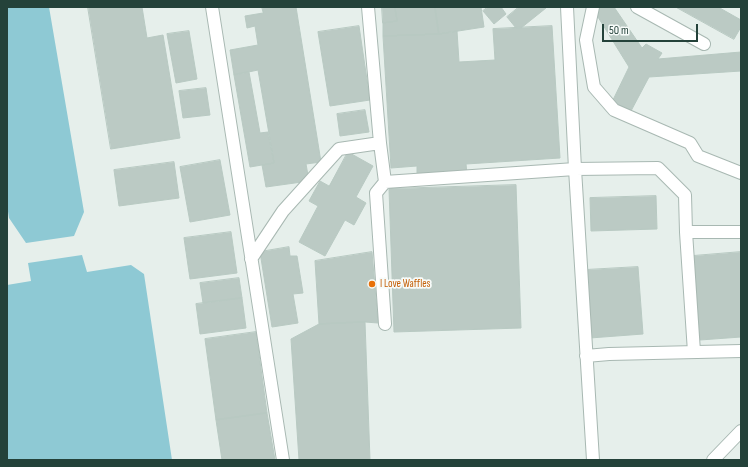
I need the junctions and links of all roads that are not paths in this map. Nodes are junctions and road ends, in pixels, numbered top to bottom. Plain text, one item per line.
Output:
1 (212, 7) edge
2 (368, 7) edge
3 (567, 7) edge
4 (592, 7) edge
5 (637, 7) edge
6 (704, 44) dead end
7 (380, 143) junction
8 (575, 169) junction
9 (741, 173) edge
10 (386, 182) junction
11 (686, 232) junction
12 (741, 232) edge
13 (251, 258) junction
14 (385, 324) dead end
15 (741, 351) edge
16 (694, 352) junction
17 (586, 356) junction
18 (741, 431) edge
19 (283, 460) edge
20 (593, 460) edge
21 (713, 460) edge

1 - 13 lane
2 - 7 lane
3 - 8 lane
4 - 9 lane
5 - 6 lane
7 - 10 lane
7 - 13 lane
8 - 10 lane
8 - 11 lane
8 - 17 lane
10 - 14 lane
11 - 12 lane
11 - 16 lane
13 - 19 lane
15 - 16 lane
16 - 17 lane
17 - 20 lane
18 - 21 lane

